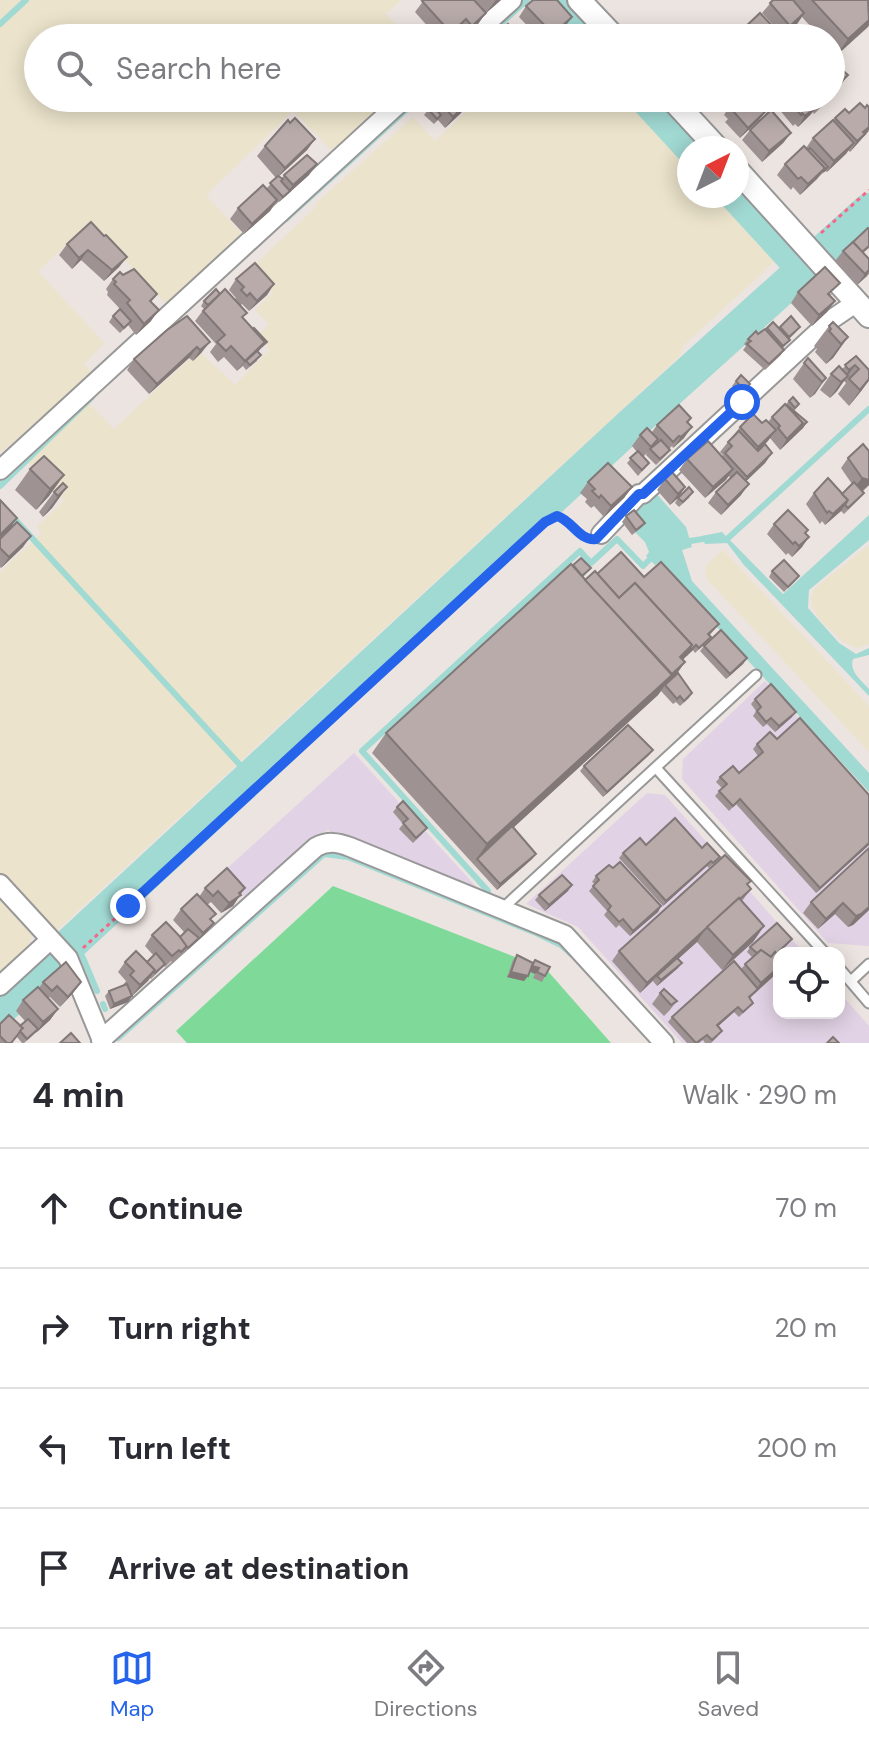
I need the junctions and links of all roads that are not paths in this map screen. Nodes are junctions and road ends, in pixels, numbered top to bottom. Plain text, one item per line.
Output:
1 (512, 0) edge
2 (579, 0) edge
3 (485, 24) edge
4 (602, 24) edge
5 (390, 112) edge
6 (684, 112) edge
7 (706, 136) edge
8 (749, 183) edge
9 (863, 309) edge
10 (0, 470) edge
11 (601, 534) road end
12 (756, 675) dead end
13 (656, 768) junction
14 (0, 884) edge
15 (502, 909) junction
16 (820, 947) edge
17 (64, 948) junction
18 (869, 964) edge
19 (845, 974) edge
20 (851, 981) junction
21 (0, 986) edge
22 (869, 1003) edge
23 (102, 1042) edge
24 (664, 1043) edge

1 - 3 street
2 - 4 street
5 - 10 street
6 - 7 street
8 - 9 street
9 - 11 street
12 - 13 lane
13 - 15 lane
13 - 16 lane
14 - 17 street
15 - 23 street
15 - 24 street
17 - 21 street
17 - 23 street
18 - 20 lane
19 - 20 lane
20 - 22 lane

